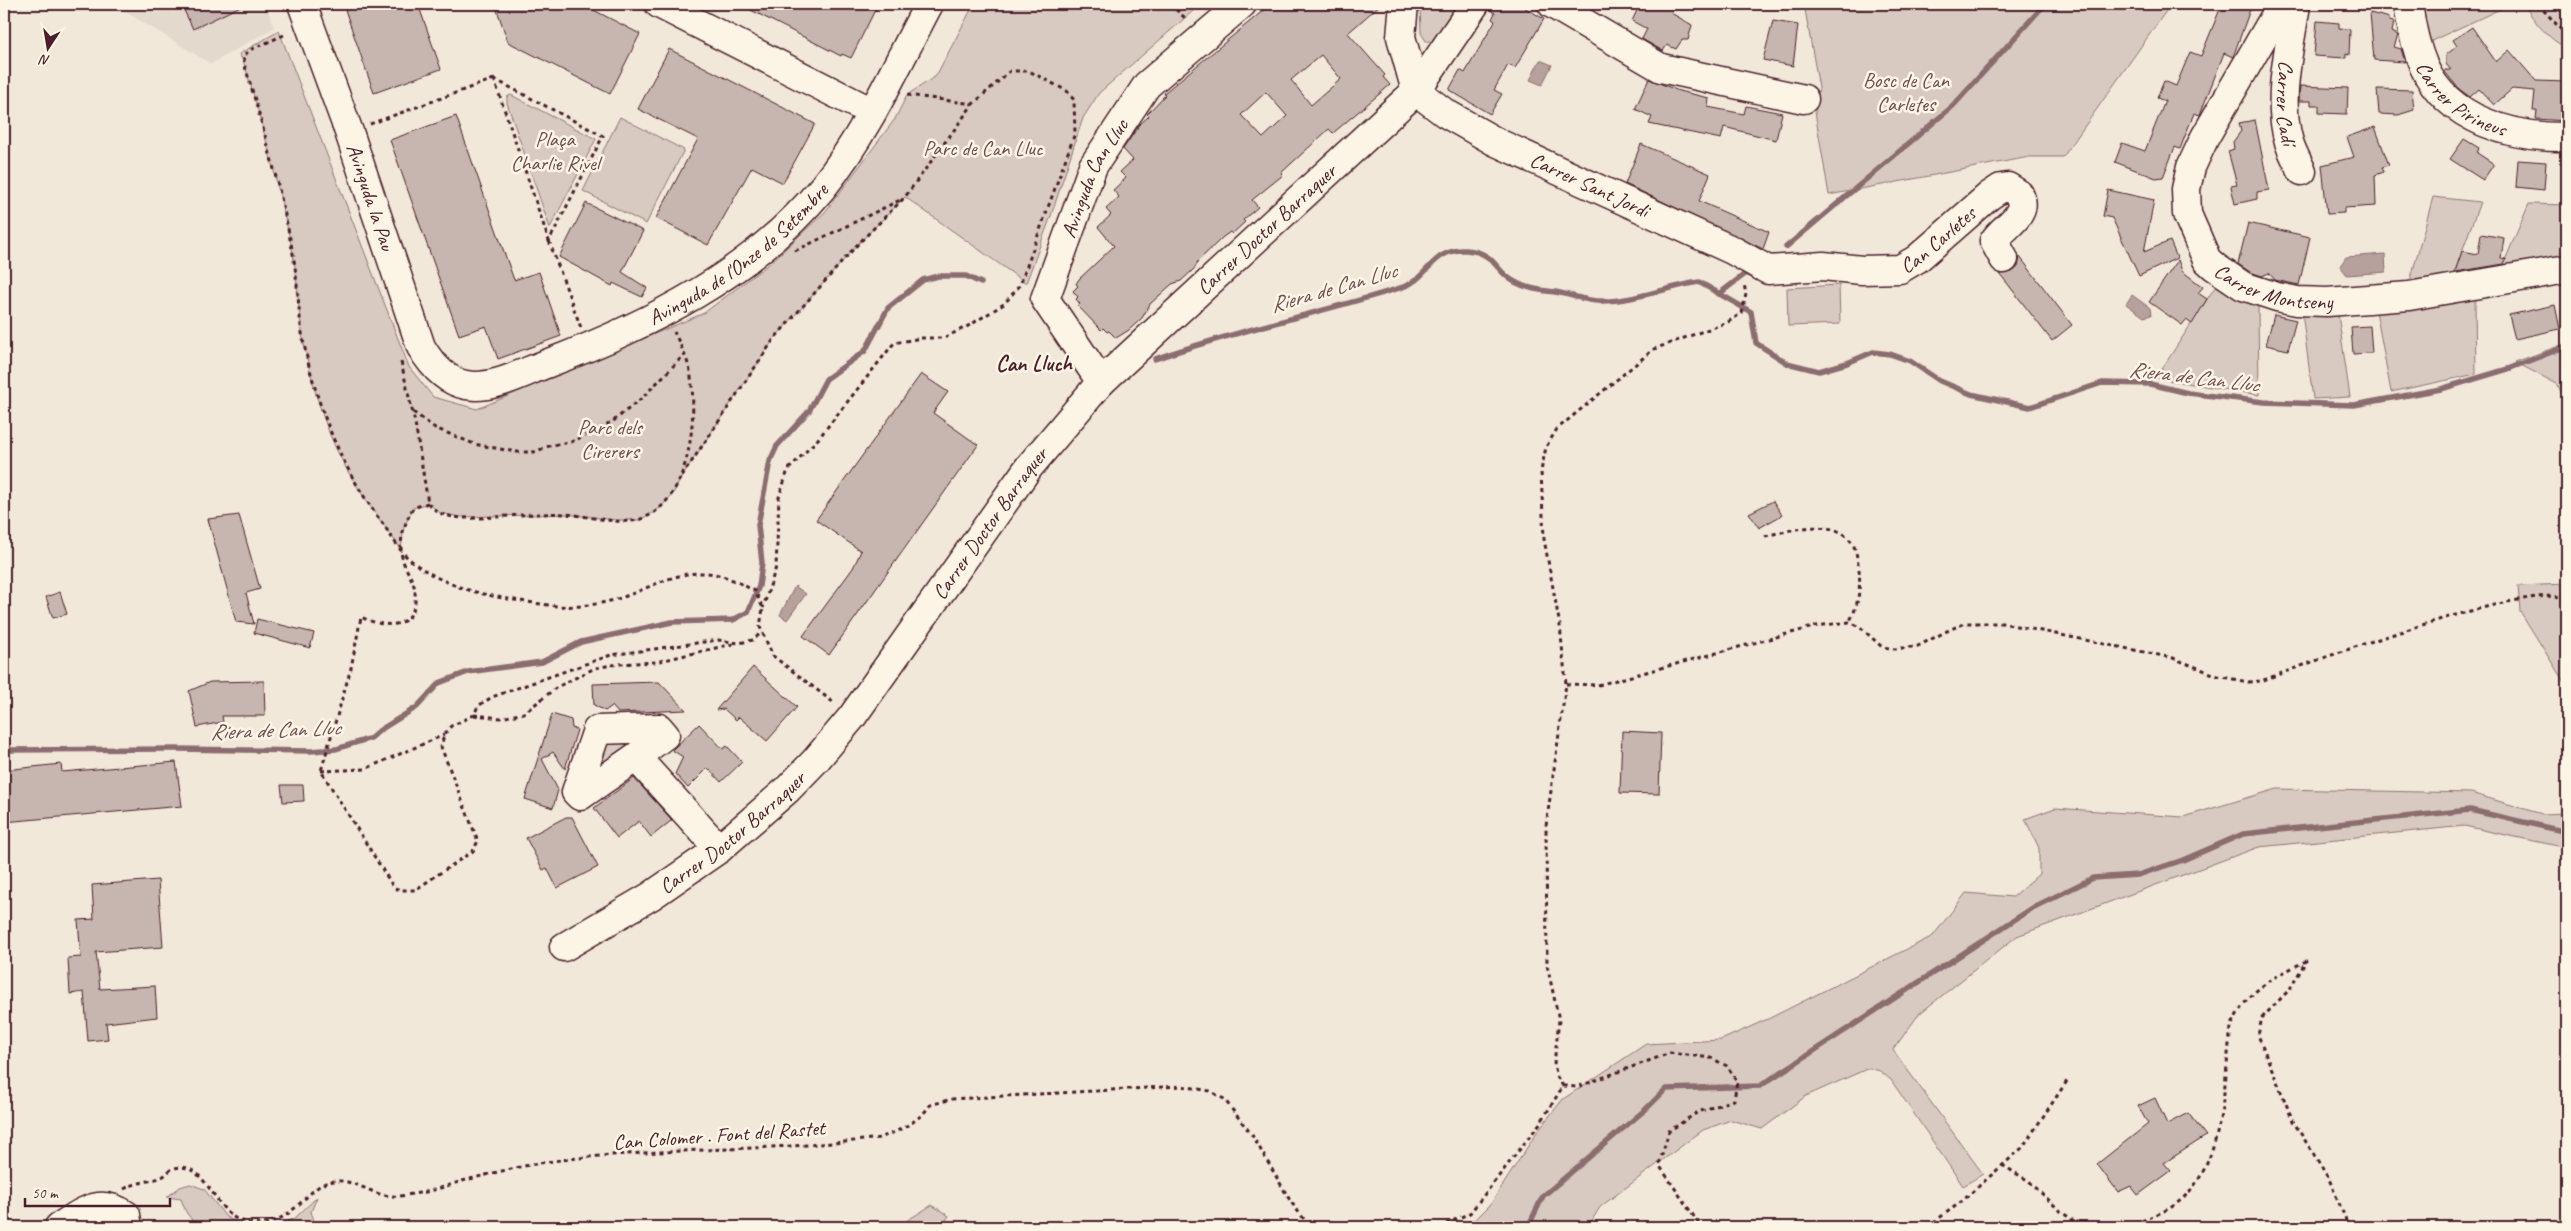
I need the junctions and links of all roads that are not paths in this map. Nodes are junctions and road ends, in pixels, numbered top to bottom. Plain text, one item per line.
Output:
1 (302, 4) edge
2 (659, 4) edge
3 (929, 4) edge
4 (1242, 4) edge
5 (1404, 4) edge
6 (1475, 4) edge
7 (1552, 4) edge
8 (2282, 4) edge
9 (2296, 4) edge
10 (2408, 4) edge
11 (1416, 91) junction
12 (1804, 99) dead end
13 (872, 112) junction
14 (2567, 137) edge
15 (2302, 170) dead end
16 (2004, 259) dead end
17 (2567, 269) edge
18 (1768, 270) joint
19 (452, 379) joint
20 (1101, 382) junction
21 (636, 757) dead end
22 (719, 849) junction
23 (564, 947) dead end
24 (59, 1227) edge
25 (128, 1227) edge

1 - 19 street, Avinguda la Pau
2 - 13 street
3 - 13 street, Avinguda de l'Onze de Setembre
4 - 20 street, Avinguda Can Lluc
5 - 11 street
6 - 11 street, Carrer Doctor Barraquer
7 - 12 street
8 - 17 street, Carrer Montseny
9 - 15 street, Carrer Cadí
10 - 14 street, Carrer Pirineus
11 - 18 street, Carrer Sant Jordi
11 - 20 street, Carrer Doctor Barraquer
13 - 19 street, Avinguda de l'Onze de Setembre
16 - 18 street, Can Carletes
20 - 22 street, Carrer Doctor Barraquer
21 - 22 street
22 - 23 street, Carrer Doctor Barraquer
24 - 25 street

